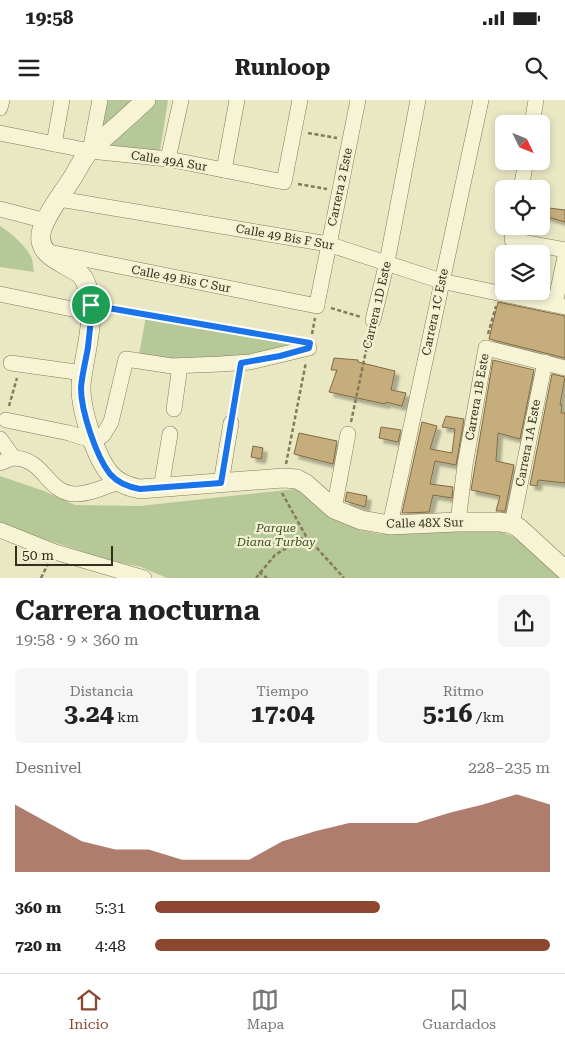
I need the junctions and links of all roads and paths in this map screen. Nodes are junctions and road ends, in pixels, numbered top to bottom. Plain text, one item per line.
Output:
1 (2, 100) edge
2 (62, 100) edge
3 (100, 100) edge
4 (146, 100) edge
5 (181, 100) edge
6 (237, 100) edge
7 (300, 100) edge
8 (358, 100) edge
9 (418, 100) edge
10 (481, 100) edge
11 (536, 100) edge
12 (0, 108) edge
13 (534, 115) edge
14 (294, 130) junction
15 (0, 133) edge
16 (351, 141) junction
17 (54, 144) junction
18 (90, 151) junction
19 (168, 159) junction
20 (224, 170) junction
21 (284, 182) junction
22 (339, 191) junction
23 (59, 199) junction
24 (0, 209) edge
25 (46, 221) junction
26 (519, 235) edge
27 (328, 244) junction
28 (565, 250) edge
29 (45, 251) junction
30 (565, 257) edge
31 (387, 262) junction
32 (441, 281) junction
33 (495, 293) edge
34 (0, 294) edge
35 (498, 300) edge
36 (530, 300) edge
37 (317, 305) junction
38 (560, 306) edge
39 (91, 309) junction
40 (373, 320) junction
41 (291, 340) dead end
42 (309, 348) junction
43 (486, 348) junction
44 (545, 362) junction
45 (241, 363) junction
46 (16, 364) joint
47 (180, 366) junction
48 (565, 368) edge
49 (83, 373) junction
50 (174, 409) dead end
51 (6, 420) joint
52 (231, 423) joint
53 (170, 434) dead end
54 (348, 434) joint
55 (0, 439) edge
56 (94, 441) junction
57 (6, 460) edge
58 (278, 478) junction
59 (119, 482) junction
60 (221, 483) junction
61 (161, 488) junction
62 (334, 509) junction
63 (458, 522) junction
64 (512, 524) junction
65 (390, 525) junction
66 (0, 530) edge
67 (306, 536) junction
68 (564, 564) edge
69 (260, 572) junction
70 (107, 573) edge
71 (144, 578) edge
72 (256, 578) edge
73 (267, 578) edge
74 (344, 578) edge

1 - 12 street
2 - 17 street
3 - 18 street
4 - 18 street
5 - 19 street
6 - 20 street
7 - 14 street
8 - 16 street, Carrera 2 Este
9 - 31 street, Carrera 1D Este
10 - 32 street, Carrera 1C Este
11 - 13 street
14 - 16 path
14 - 21 street
15 - 17 street, Calle 49A Sur
16 - 22 street, Carrera 2 Este
17 - 18 street, Calle 49A Sur
18 - 19 street, Calle 49A Sur
18 - 23 street
19 - 20 street, Calle 49A Sur
20 - 21 street, Calle 49A Sur
21 - 22 path
22 - 27 street, Carrera 2 Este
23 - 25 street
23 - 27 street, Calle 49 Bis F Sur
24 - 25 street
25 - 29 street
26 - 28 street
27 - 31 street, Calle 49 Bis F Sur
27 - 37 street, Carrera 2 Este
29 - 37 street, Calle 49 Bis C Sur
29 - 39 street
30 - 38 street
31 - 32 street, Calle 49 Bis F Sur
31 - 40 street, Carrera 1D Este
32 - 33 street, Calle 49 Bis F Sur
32 - 65 street, Carrera 1C Este
34 - 39 street
35 - 43 path, Carrera 1B Este
36 - 38 street, Calle 49 Bis F Sur
37 - 40 path
37 - 42 path
39 - 41 path
39 - 49 street
40 - 54 path, Carrera 1D Este
42 - 45 street
42 - 58 path
43 - 44 street
43 - 63 street, Carrera 1B Este
44 - 48 street
44 - 64 street, Carrera 1A Este
45 - 47 street
45 - 52 path
46 - 49 street
46 - 51 path
47 - 50 street
47 - 56 street
49 - 56 street
51 - 56 street
52 - 60 street
53 - 61 street
54 - 62 street
55 - 57 street
56 - 59 street
57 - 59 street
58 - 60 street, Calle 48X Sur
58 - 62 street, Calle 48X Sur
58 - 67 path
59 - 61 street, Calle 48X Sur
60 - 61 street, Calle 48X Sur
62 - 65 street, Calle 48X Sur
63 - 64 street, Calle 48X Sur
63 - 65 street, Calle 48X Sur
64 - 68 street
66 - 70 street
67 - 69 path
67 - 74 path
69 - 72 path
69 - 73 path
70 - 71 street

